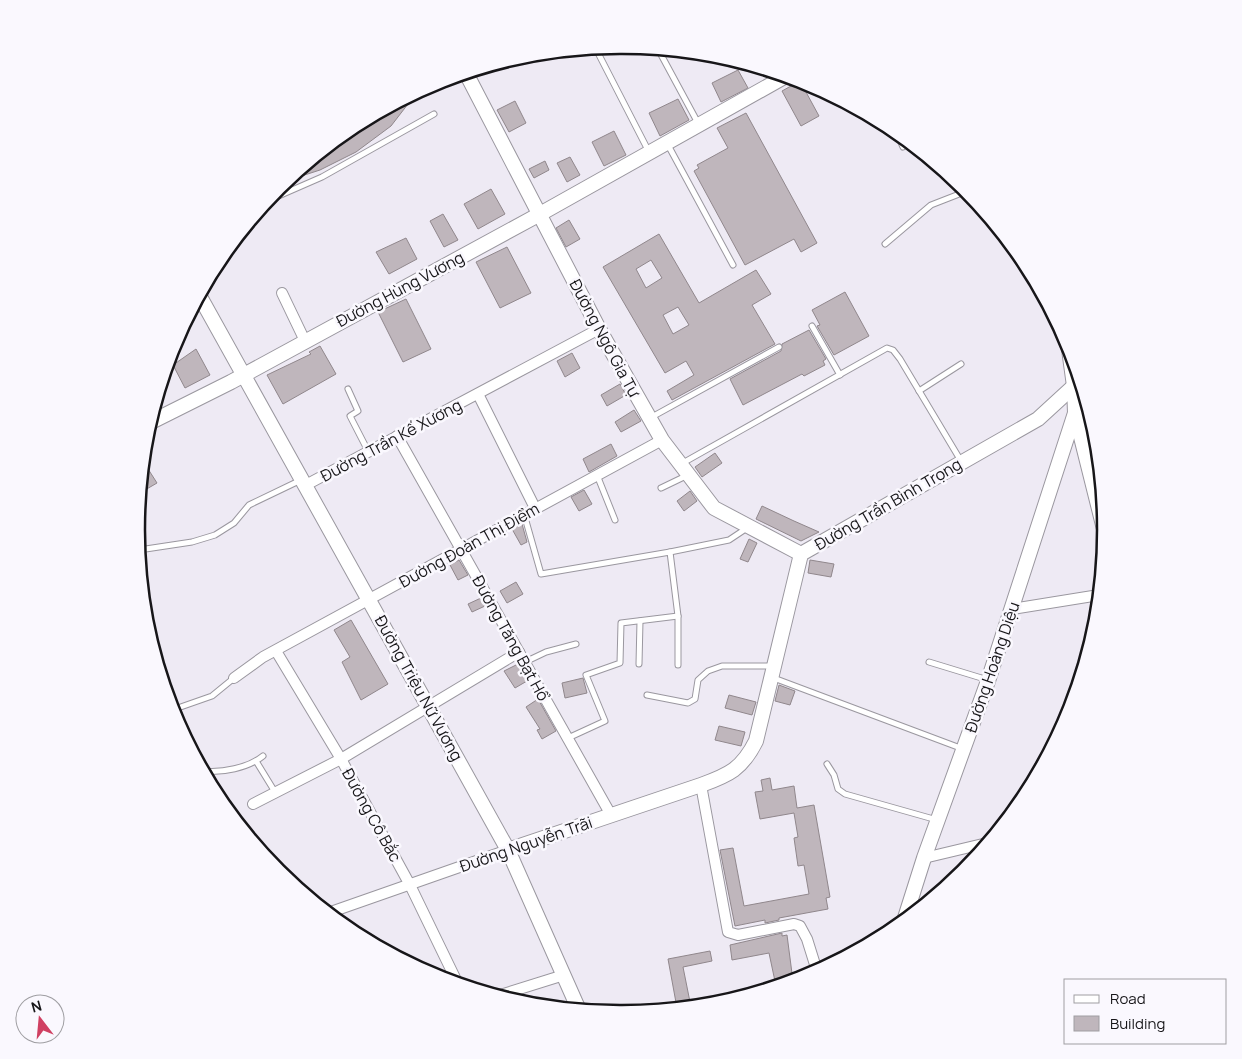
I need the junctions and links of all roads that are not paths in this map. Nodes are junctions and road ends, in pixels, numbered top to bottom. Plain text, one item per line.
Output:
1 (599, 55) edge
2 (662, 56) edge
3 (469, 79) edge
4 (778, 81) edge
5 (434, 114) dead end
6 (699, 125) junction
7 (666, 142) junction
8 (649, 152) junction
9 (285, 193) edge
10 (958, 194) edge
11 (540, 214) junction
12 (885, 244) dead end
13 (733, 266) dead end
14 (282, 293) dead end
15 (203, 302) edge
16 (812, 326) dead end
17 (599, 330) junction
18 (305, 340) junction
19 (779, 347) dead end
20 (961, 364) dead end
21 (244, 374) junction
22 (840, 375) junction
23 (1075, 386) edge
24 (348, 389) dead end
25 (919, 391) junction
26 (1076, 391) edge
27 (478, 394) junction
28 (1075, 412) junction
29 (649, 418) junction
30 (158, 419) edge
31 (397, 436) junction
32 (662, 440) junction
33 (368, 451) junction
34 (1062, 453) junction
35 (1087, 454) junction
36 (962, 462) junction
37 (685, 470) junction
38 (597, 475) junction
39 (303, 483) junction
40 (661, 488) dead end
41 (1095, 490) edge
42 (535, 508) junction
43 (524, 514) junction
44 (615, 520) dead end
45 (748, 528) junction
46 (460, 548) junction
47 (146, 549) edge
48 (670, 552) junction
49 (801, 554) junction
50 (1092, 596) edge
51 (370, 599) junction
52 (1012, 609) junction
53 (678, 616) junction
54 (640, 620) junction
55 (576, 644) dead end
56 (276, 651) junction
57 (522, 657) junction
58 (928, 662) dead end
59 (639, 664) dead end
60 (678, 665) dead end
61 (772, 672) junction
62 (234, 678) joint
63 (988, 681) junction
64 (648, 695) dead end
65 (429, 706) junction
66 (179, 707) edge
67 (568, 738) junction
68 (964, 749) junction
69 (263, 756) dead end
70 (340, 759) junction
71 (256, 761) junction
72 (827, 764) dead end
73 (210, 769) edge
74 (724, 776) joint
75 (701, 785) junction
76 (275, 792) junction
77 (252, 804) dead end
78 (611, 815) junction
79 (938, 820) junction
80 (977, 845) edge
81 (508, 850) junction
82 (924, 858) junction
83 (410, 885) junction
84 (908, 909) edge
85 (336, 910) edge
86 (815, 963) edge
87 (453, 974) edge
88 (564, 975) junction
89 (510, 992) edge
90 (576, 1003) edge

1 - 8 lane
2 - 6 lane
3 - 11 street, Đường Ngô Gia Tự
4 - 6 street, Đường Hùng Vương
5 - 9 lane
6 - 7 street, Đường Hùng Vương
7 - 8 street, Đường Hùng Vương
7 - 13 lane
8 - 11 street, Đường Hùng Vương
10 - 12 lane
11 - 17 street, Đường Ngô Gia Tự
11 - 18 street, Đường Hùng Vương
14 - 18 street
15 - 21 street, Đường Triệu Nữ Vương
16 - 22 lane
17 - 27 street, Đường Trần Kế Xương
17 - 29 street, Đường Ngô Gia Tự
18 - 21 street, Đường Hùng Vương
19 - 29 lane
20 - 25 lane
21 - 30 street, Đường Hùng Vương
21 - 39 street, Đường Triệu Nữ Vương
22 - 25 lane
22 - 37 lane
23 - 36 street, Đường Trần Bình Trọng
24 - 33 lane
25 - 36 lane
26 - 28 street
27 - 31 street, Đường Trần Kế Xương
27 - 42 street, Đường Trần Kế Xương
28 - 34 street, Đường Hoàng Diệu
28 - 35 street
29 - 32 street, Đường Ngô Gia Tự
31 - 33 street, Đường Trần Kế Xương
31 - 46 street, Đường Tăng Bạt Hổ
32 - 37 street, Đường Ngô Gia Tự
32 - 38 street, Đường Đoàn Thị Điểm
33 - 39 street, Đường Trần Kế Xương
34 - 35 street
34 - 52 street, Đường Hoàng Diệu
35 - 41 street
36 - 49 street, Đường Trần Bình Trọng
37 - 40 lane
37 - 45 street, Đường Ngô Gia Tự
38 - 42 street, Đường Đoàn Thị Điểm
38 - 44 lane
39 - 47 lane
39 - 51 street, Đường Triệu Nữ Vương
42 - 43 street, Đường Đoàn Thị Điểm
43 - 46 street, Đường Đoàn Thị Điểm
43 - 48 lane
45 - 48 lane
45 - 49 street, Đường Ngô Gia Tự
46 - 51 street, Đường Đoàn Thị Điểm
46 - 57 street, Đường Tăng Bạt Hổ
48 - 53 lane
49 - 61 street, Đường Trần Bình Trọng
50 - 52 street
51 - 56 street, Đường Đoàn Thị Điểm
51 - 65 street, Đường Triệu Nữ Vương
52 - 63 street, Đường Hoàng Diệu
53 - 54 lane
53 - 60 lane
54 - 59 lane
54 - 67 lane
55 - 57 lane
56 - 62 street, Đường Đoàn Thị Điểm
56 - 70 street, Đường Cô Bắc
57 - 65 street
57 - 67 street, Đường Tăng Bạt Hổ
58 - 63 lane
61 - 64 lane
61 - 68 lane
61 - 74 street, Đường Trần Bình Trọng
62 - 66 lane
63 - 68 street, Đường Hoàng Diệu
65 - 70 street
65 - 81 street, Đường Triệu Nữ Vương
67 - 78 street, Đường Tăng Bạt Hổ
68 - 79 street, Đường Hoàng Diệu
69 - 71 lane
70 - 76 street
70 - 83 street, Đường Cô Bắc
71 - 73 lane
71 - 76 lane
72 - 79 lane
74 - 75 street, Đường Nguyễn Trãi
75 - 78 street, Đường Nguyễn Trãi
75 - 86 street
76 - 77 street
78 - 81 street, Đường Nguyễn Trãi
79 - 82 street, Đường Hoàng Diệu
80 - 82 street
81 - 83 street, Đường Nguyễn Trãi
81 - 88 street, Đường Triệu Nữ Vương
82 - 84 street, Đường Hoàng Diệu
83 - 85 street, Đường Nguyễn Trãi
83 - 87 street, Đường Cô Bắc
88 - 89 street
88 - 90 street, Đường Triệu Nữ Vương

